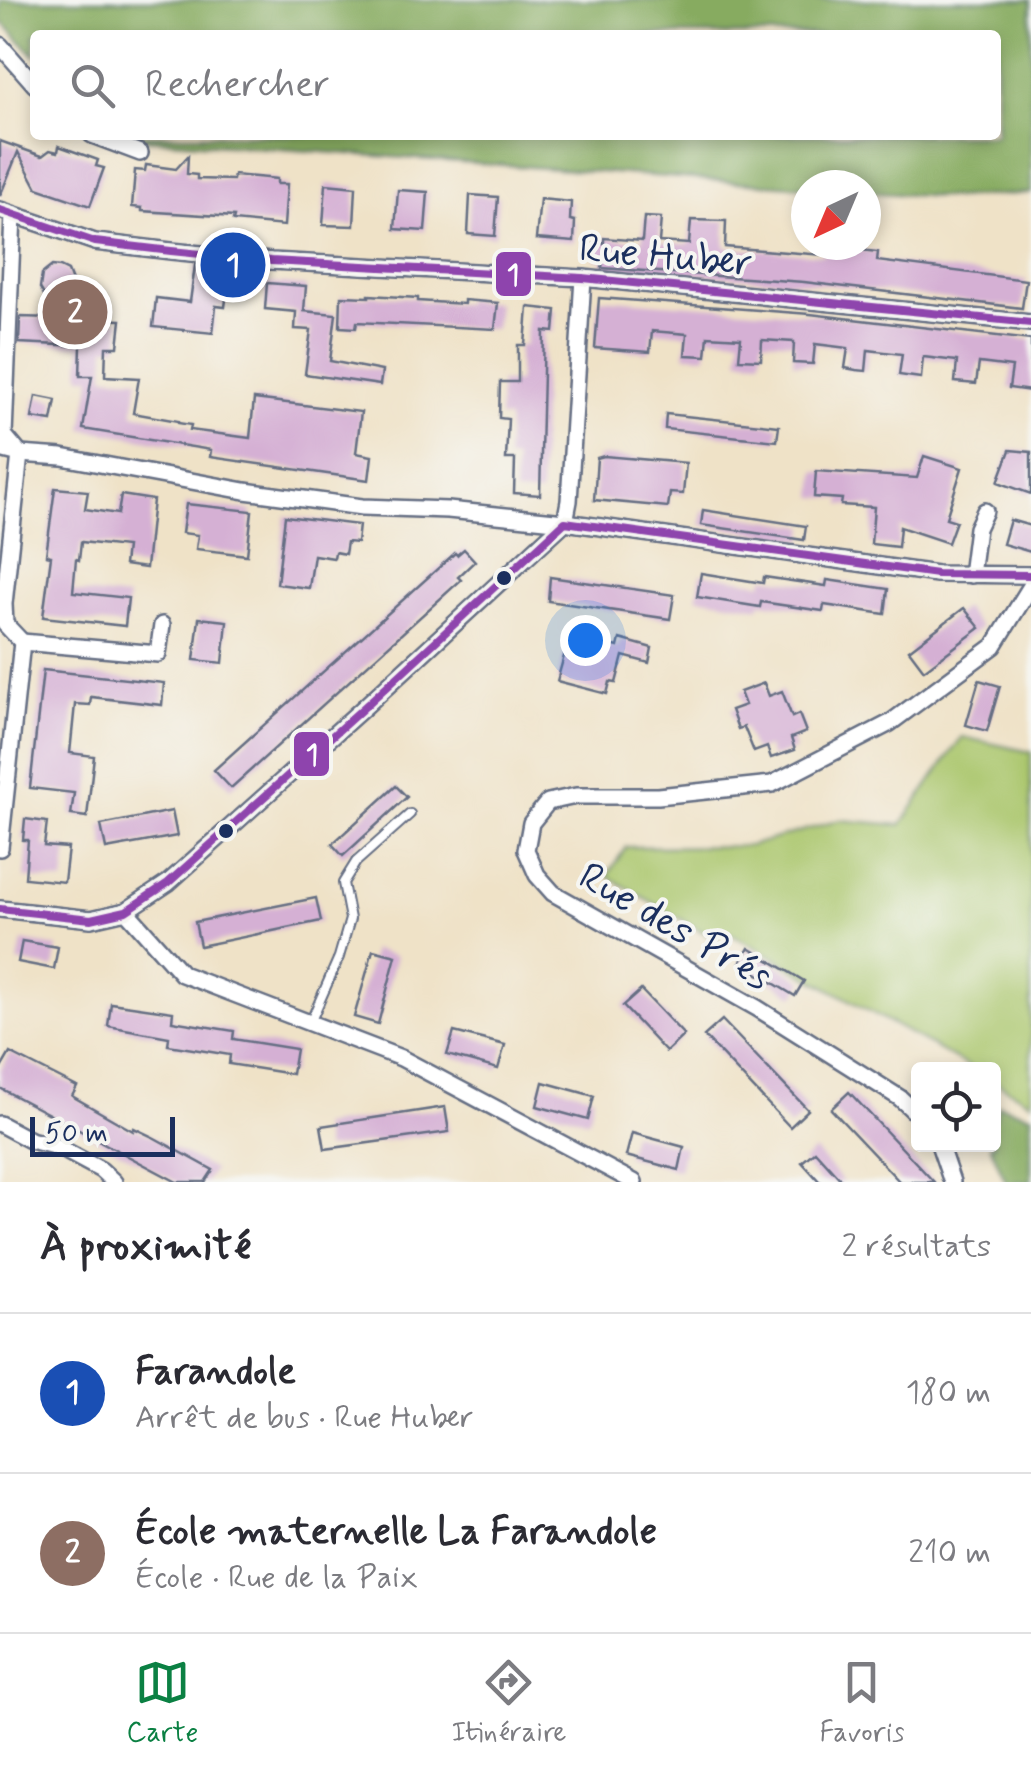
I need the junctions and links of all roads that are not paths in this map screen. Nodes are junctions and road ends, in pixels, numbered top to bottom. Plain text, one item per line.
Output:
1 (0, 45) edge
2 (30, 79) edge
3 (105, 140) edge
4 (140, 153) dead end
5 (6, 212) edge
6 (583, 278) junction
7 (1031, 323) edge
8 (0, 449) edge
9 (20, 454) junction
10 (986, 511) dead end
11 (565, 522) junction
12 (972, 575) junction
13 (1031, 576) edge
14 (1031, 586) edge
15 (162, 625) dead end
16 (22, 642) junction
17 (410, 814) dead end
18 (0, 848) edge
19 (0, 909) edge
20 (126, 911) junction
21 (310, 1023) junction
22 (911, 1108) edge
23 (0, 1124) edge
24 (941, 1152) edge
25 (114, 1182) edge
26 (634, 1182) edge
27 (952, 1182) edge

1 - 2 street
3 - 4 street
5 - 6 street, Rue Huber
5 - 9 street
6 - 7 street, Rue Huber
6 - 11 street
8 - 9 street
9 - 11 street
9 - 16 street
10 - 12 street
11 - 12 street
11 - 20 street
12 - 13 street
14 - 22 street, Rue des Prés
15 - 16 street
16 - 18 street
17 - 21 lane
19 - 20 street
20 - 21 street
21 - 26 street
23 - 25 street
24 - 27 street

